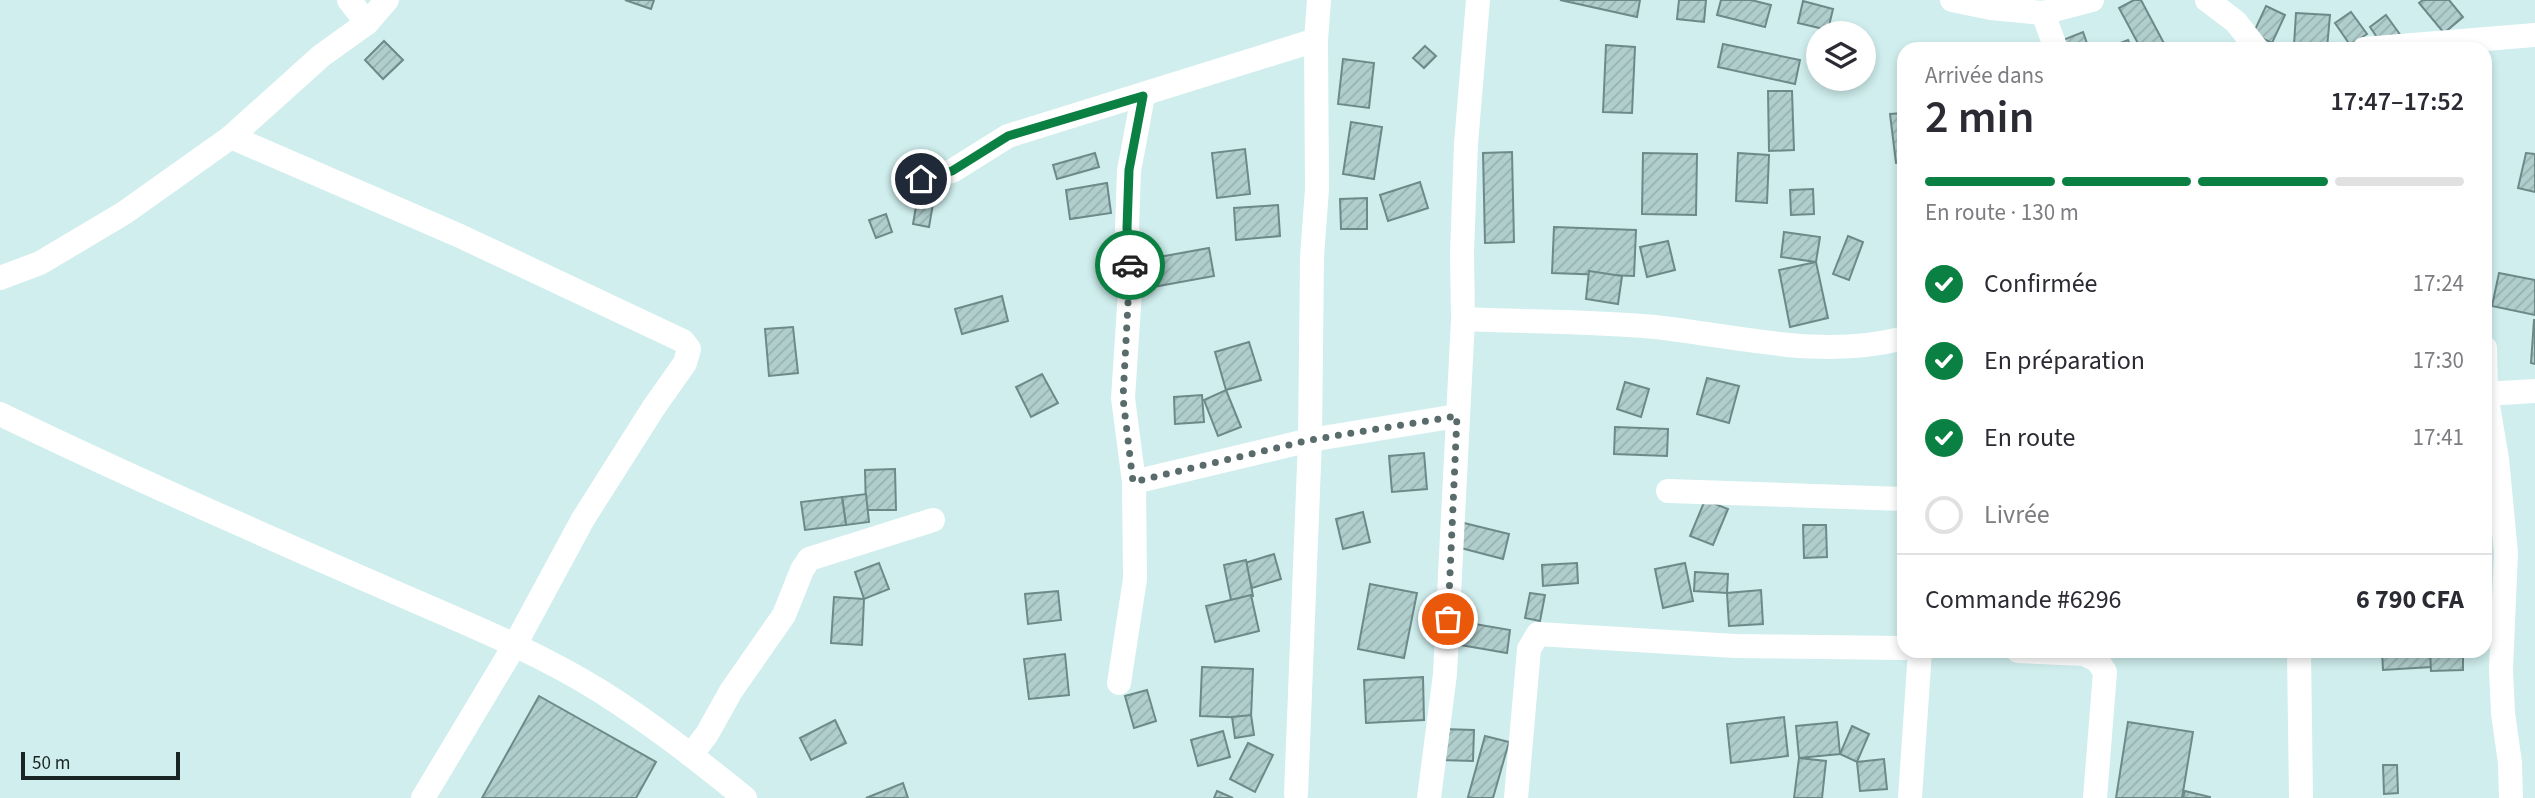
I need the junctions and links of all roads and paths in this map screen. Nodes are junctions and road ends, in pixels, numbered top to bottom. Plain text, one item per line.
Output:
1 (349, 0) edge
2 (387, 0) edge
3 (1319, 0) edge
4 (1478, 0) edge
5 (1952, 0) edge
6 (2092, 0) edge
7 (2207, 0) edge
8 (2043, 13) junction
9 (367, 23) junction
10 (2535, 35) edge
11 (1316, 40) junction
12 (2053, 42) edge
13 (2252, 42) edge
14 (2450, 42) edge
15 (1143, 96) junction
16 (231, 137) junction
17 (921, 179) dead end
18 (0, 278) edge
19 (1463, 319) junction
20 (1897, 339) edge
21 (2535, 391) edge
22 (2492, 394) edge
23 (0, 414) edge
24 (1457, 416) junction
25 (2492, 429) edge
26 (1310, 440) junction
27 (1133, 482) junction
28 (1668, 491) dead end
29 (1897, 499) edge
30 (933, 520) dead end
31 (516, 643) junction
32 (1897, 648) edge
33 (1920, 658) edge
34 (2093, 658) edge
35 (2299, 658) edge
36 (1119, 683) dead end
37 (691, 755) junction
38 (1296, 794) dead end
39 (423, 798) edge
40 (745, 798) edge
41 (1429, 798) edge
42 (1516, 798) edge
43 (1910, 798) edge
44 (2095, 798) edge
45 (2301, 798) edge
46 (2511, 798) edge

1 - 9 street
2 - 9 street
3 - 11 street
4 - 19 street
5 - 8 street
6 - 8 street
7 - 13 street
8 - 12 street
9 - 16 street
10 - 14 street
11 - 15 street
11 - 26 street
15 - 17 street
15 - 27 street
16 - 18 street
16 - 31 street
19 - 20 street
19 - 24 street
21 - 22 street
23 - 31 street
24 - 26 street
24 - 41 street
25 - 46 street
26 - 27 street
26 - 38 street
27 - 36 street
28 - 29 street
30 - 37 street
31 - 37 street
31 - 39 street
32 - 42 street
33 - 43 street
34 - 44 street
35 - 45 street
37 - 40 street

